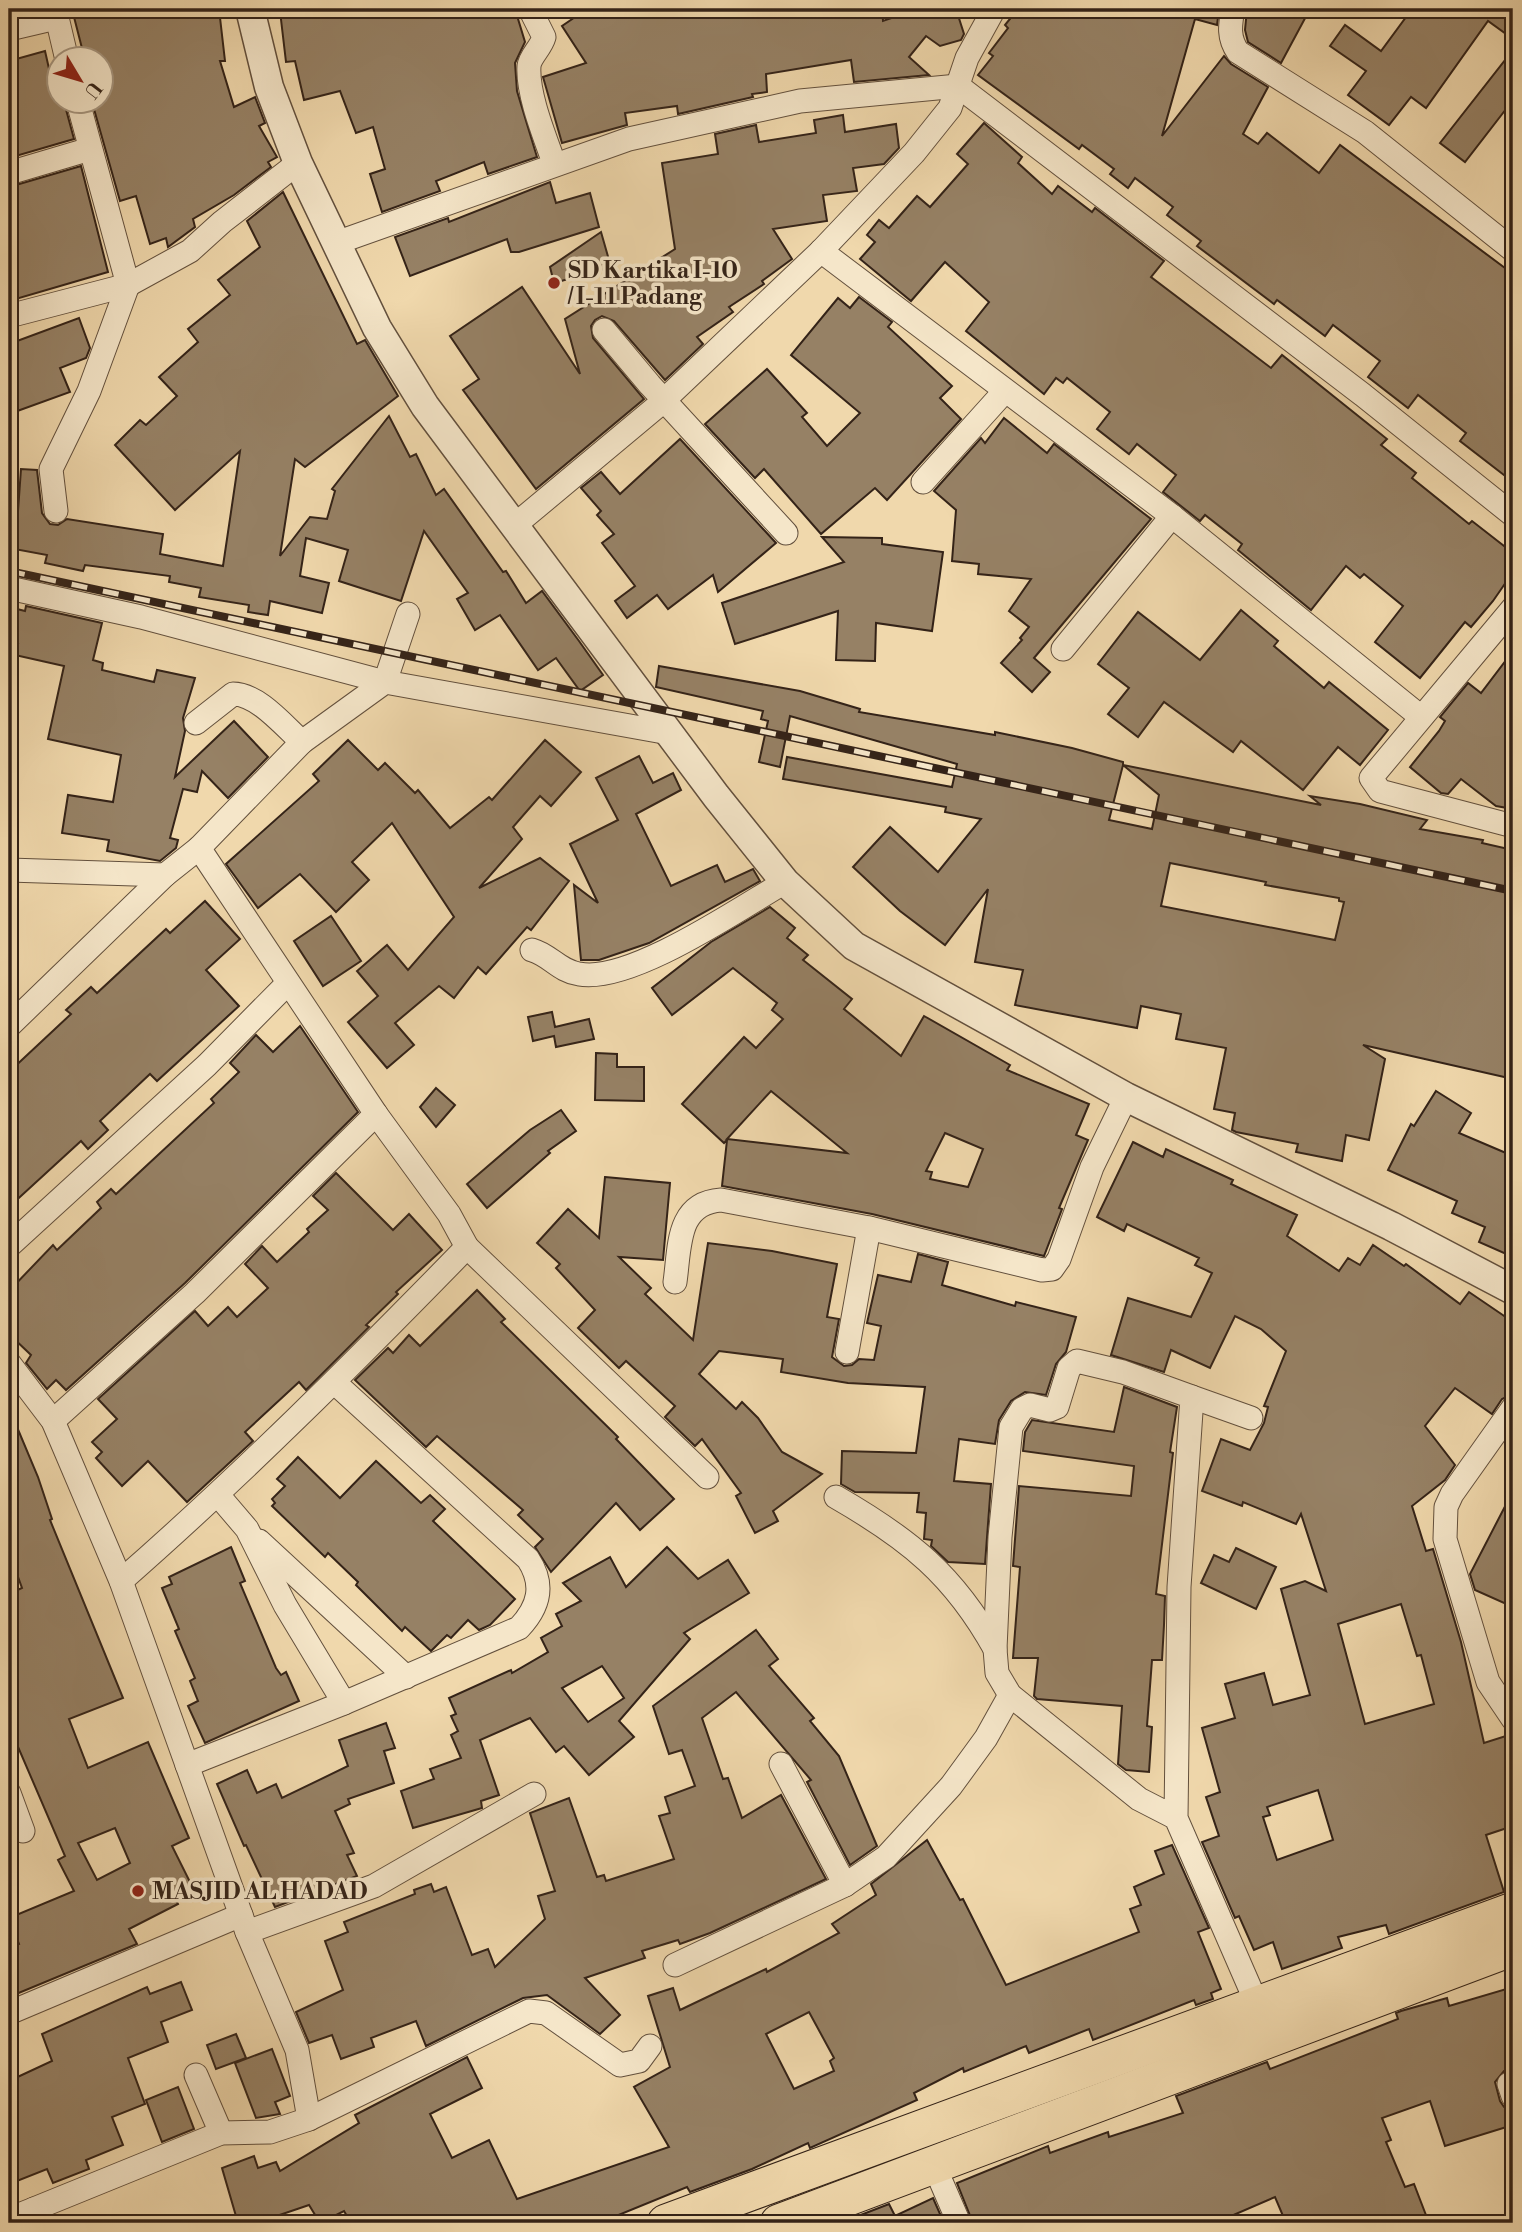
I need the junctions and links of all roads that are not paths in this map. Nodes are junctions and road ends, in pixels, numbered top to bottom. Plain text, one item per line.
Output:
1 (253, 9) edge
2 (530, 9) edge
3 (994, 9) edge
4 (1233, 9) edge
5 (55, 13) edge
6 (9, 29) edge
7 (63, 46) edge
8 (958, 86) junction
9 (82, 116) edge
10 (90, 149) junction
11 (298, 163) junction
12 (554, 163) junction
13 (9, 173) edge
14 (336, 243) junction
15 (1513, 250) edge
16 (821, 251) junction
17 (128, 285) junction
18 (9, 316) edge
19 (604, 330) dead end
20 (1004, 392) junction
21 (664, 401) junction
22 (923, 482) dead end
23 (56, 511) dead end
24 (1513, 515) edge
25 (1172, 516) junction
26 (515, 525) junction
27 (786, 533) dead end
28 (9, 588) edge
29 (1513, 608) edge
30 (408, 614) dead end
31 (1063, 649) dead end
32 (385, 682) junction
33 (1421, 717) junction
34 (196, 723) dead end
35 (669, 733) junction
36 (302, 742) junction
37 (1513, 825) edge
38 (199, 848) junction
39 (9, 870) edge
40 (165, 875) junction
41 (785, 882) junction
42 (532, 950) dead end
43 (289, 982) junction
44 (9, 1026) edge
45 (1126, 1097) junction
46 (376, 1114) junction
47 (869, 1228) junction
48 (9, 1246) edge
49 (467, 1247) junction
50 (675, 1282) dead end
51 (1513, 1290) edge
52 (847, 1352) dead end
53 (9, 1363) edge
54 (335, 1383) junction
55 (1192, 1397) junction
56 (1513, 1408) edge
57 (1251, 1418) dead end
58 (53, 1421) junction
59 (707, 1478) dead end
60 (218, 1496) junction
61 (836, 1497) dead end
62 (247, 1530) junction
63 (121, 1581) junction
64 (995, 1649) junction
65 (406, 1677) junction
66 (1010, 1695) junction
67 (344, 1703) junction
68 (1513, 1719) edge
69 (781, 1764) dead end
70 (187, 1765) junction
71 (9, 1793) edge
72 (534, 1794) dead end
73 (1176, 1818) junction
74 (23, 1831) dead end
75 (845, 1885) junction
76 (1513, 1911) edge
77 (244, 1923) junction
78 (1513, 1947) edge
79 (675, 1965) dead end
80 (1257, 2004) junction
81 (9, 2013) edge
82 (650, 2046) dead end
83 (196, 2075) dead end
84 (1016, 2094) junction
85 (309, 2119) junction
86 (1028, 2131) junction
87 (221, 2133) junction
88 (933, 2163) junction
89 (37, 2216) edge
90 (9, 2219) edge
91 (666, 2223) edge
92 (779, 2223) edge
93 (959, 2223) edge

1 - 11 street
2 - 12 street
3 - 8 street
4 - 15 street
5 - 6 street
5 - 7 street
8 - 12 street
8 - 16 street
8 - 24 street
9 - 10 street
10 - 13 street
10 - 17 street
11 - 14 street
11 - 17 street
12 - 14 street
14 - 26 street
16 - 20 street
16 - 21 street
17 - 18 street
17 - 23 street
19 - 21 street
20 - 22 street
20 - 25 street
21 - 26 street
21 - 27 street
25 - 31 street
25 - 33 street
26 - 35 street
28 - 32 street
29 - 33 street
30 - 32 street
32 - 35 street
32 - 36 street
33 - 37 street
34 - 36 street
35 - 41 street
36 - 38 street
38 - 40 street
38 - 43 street
39 - 40 street
40 - 44 street
41 - 42 street
41 - 45 street
43 - 46 street
43 - 48 street
45 - 47 street
45 - 51 street
46 - 49 street
46 - 58 street
47 - 50 street
47 - 52 street
49 - 54 street
49 - 59 street
53 - 58 street
54 - 60 street
54 - 65 street
55 - 57 street
55 - 64 street
55 - 73 street
56 - 68 street
58 - 63 street
60 - 62 street
60 - 63 street
61 - 64 street
62 - 65 street
62 - 67 street
63 - 70 street
64 - 66 street
65 - 67 street
66 - 73 street
66 - 75 street
67 - 70 street
69 - 75 street
70 - 77 street
71 - 74 street
72 - 77 street
73 - 80 street
75 - 79 street
76 - 80 main road
77 - 81 street
77 - 85 street
78 - 86 main road
80 - 84 main road
82 - 85 street
83 - 87 street
84 - 86 main road
84 - 91 main road
85 - 87 street
86 - 88 main road
87 - 89 street
88 - 92 main road
88 - 93 street
89 - 90 street

